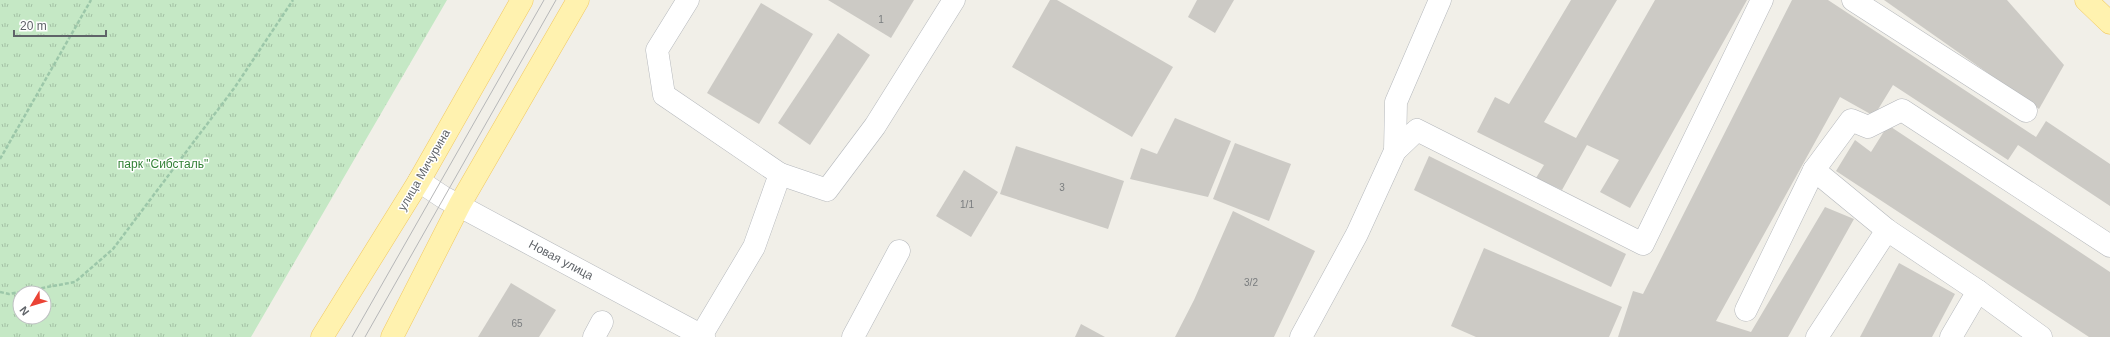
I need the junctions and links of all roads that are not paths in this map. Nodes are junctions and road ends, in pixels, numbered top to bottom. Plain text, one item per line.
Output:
1 (522, 0) edge
2 (578, 0) edge
3 (688, 0) edge
4 (954, 0) edge
5 (1440, 0) edge
6 (1762, 0) edge
7 (1852, 0) edge
8 (2086, 0) edge
9 (2110, 23) edge
10 (2026, 111) dead end
11 (1395, 151) junction
12 (1814, 170) junction
13 (780, 174) junction
14 (419, 181) junction
15 (460, 204) junction
16 (1887, 230) junction
17 (2110, 246) edge
18 (899, 251) dead end
19 (1978, 291) junction
20 (1746, 310) dead end
21 (702, 336) edge
22 (322, 337) edge
23 (392, 337) edge
24 (853, 337) edge
25 (1301, 337) edge
26 (1817, 337) edge
27 (1951, 337) edge
28 (2041, 337) edge

1 - 14 main road, улица Мичурина
2 - 15 main road
3 - 13 street
4 - 13 street
5 - 11 street
6 - 11 street
7 - 10 street
8 - 9 main road
11 - 25 street
12 - 16 street
12 - 17 street
12 - 20 street
13 - 21 street
14 - 15 street, Новая улица
14 - 22 main road, улица Мичурина
15 - 21 street, Новая улица
15 - 23 main road
16 - 19 street
16 - 26 street
18 - 24 street
19 - 27 street
19 - 28 street

